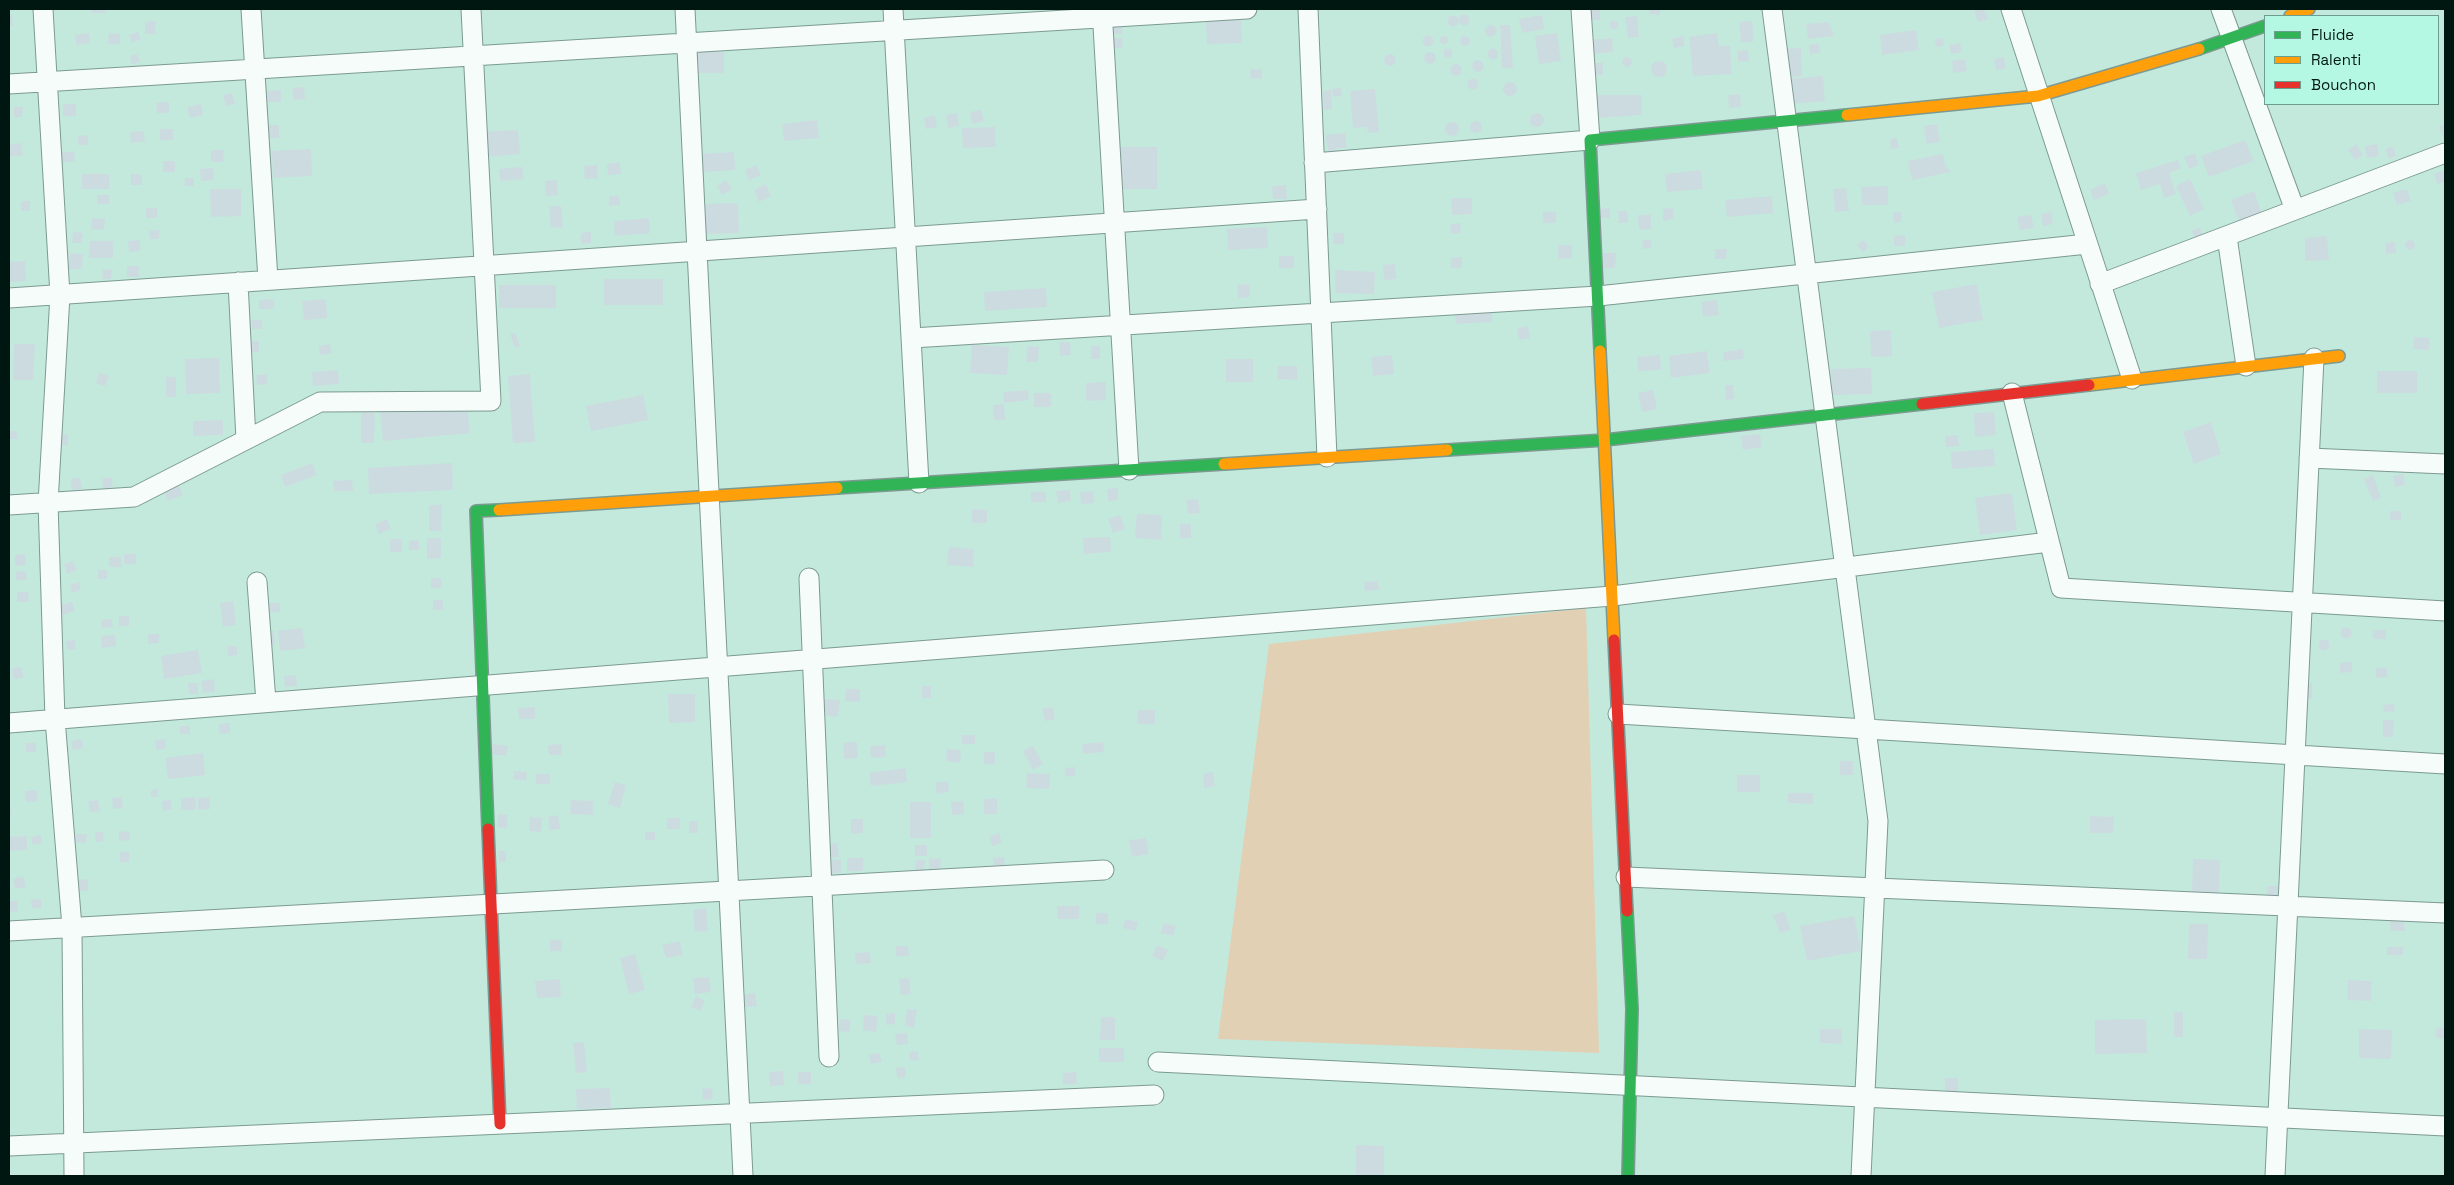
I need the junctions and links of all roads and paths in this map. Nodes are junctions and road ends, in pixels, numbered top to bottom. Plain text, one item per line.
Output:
1 (43, 9) edge
2 (251, 9) edge
3 (471, 9) edge
4 (685, 9) edge
5 (893, 9) edge
6 (1247, 9) edge
7 (1308, 9) edge
8 (1581, 9) edge
9 (1772, 9) edge
10 (2011, 9) edge
11 (2221, 9) edge
12 (2309, 9) edge
13 (1102, 13) edge
14 (2293, 15) edge
15 (2264, 26) edge
16 (894, 30) junction
17 (2232, 39) junction
18 (687, 43) junction
19 (473, 56) junction
20 (255, 70) junction
21 (48, 82) junction
22 (9, 84) edge
23 (2038, 96) junction
24 (1787, 121) junction
25 (1590, 140) junction
26 (2445, 153) edge
27 (1314, 162) junction
28 (1317, 209) junction
29 (2295, 210) junction
30 (1115, 223) junction
31 (906, 237) junction
32 (2227, 237) junction
33 (2087, 244) junction
34 (697, 251) junction
35 (484, 266) junction
36 (1806, 274) junction
37 (268, 280) junction
38 (238, 282) junction
39 (2100, 284) junction
40 (60, 295) junction
41 (1598, 296) junction
42 (9, 298) edge
43 (1321, 313) junction
44 (1120, 325) junction
45 (912, 338) junction
46 (2339, 356) dead end
47 (2314, 358) junction
48 (2246, 366) junction
49 (2132, 379) junction
50 (2012, 393) junction
51 (1825, 414) junction
52 (246, 440) junction
53 (1605, 440) junction
54 (1327, 457) junction
55 (2309, 458) junction
56 (2445, 464) edge
57 (1129, 470) junction
58 (919, 483) junction
59 (709, 496) junction
60 (48, 503) junction
61 (9, 505) edge
62 (2049, 542) junction
63 (1845, 567) junction
64 (809, 578) dead end
65 (257, 582) dead end
66 (1612, 596) junction
67 (2302, 602) junction
68 (2445, 611) edge
69 (812, 659) junction
70 (718, 666) junction
71 (482, 685) junction
72 (266, 702) junction
73 (1618, 714) junction
74 (55, 719) junction
75 (9, 722) edge
76 (1866, 729) junction
77 (2295, 755) junction
78 (2445, 764) edge
79 (1104, 870) dead end
80 (1626, 877) junction
81 (822, 886) junction
82 (1875, 888) junction
83 (729, 891) junction
84 (492, 904) junction
85 (2288, 906) junction
86 (2445, 913) edge
87 (72, 927) junction
88 (9, 931) edge
89 (830, 1056) dead end
90 (1158, 1062) dead end
91 (1630, 1085) junction
92 (1154, 1095) dead end
93 (1865, 1097) junction
94 (740, 1113) junction
95 (2278, 1118) junction
96 (500, 1124) junction
97 (2445, 1126) edge
98 (73, 1143) junction
99 (9, 1146) edge
100 (74, 1176) edge
101 (743, 1176) edge
102 (1628, 1176) edge
103 (1861, 1176) edge
104 (2275, 1176) edge

1 - 21 street
2 - 20 street
3 - 19 street
4 - 18 street
5 - 16 street
6 - 13 street
7 - 27 street
8 - 25 street
9 - 24 street
10 - 23 street
11 - 17 street
12 - 14 street
13 - 16 street
13 - 30 street
15 - 17 street
16 - 18 street
16 - 31 street
17 - 23 street
17 - 29 street
18 - 19 street
18 - 34 street
19 - 20 street
19 - 35 street
20 - 21 street
20 - 37 street
21 - 22 street
21 - 40 street
23 - 24 street
23 - 33 street
24 - 25 street
24 - 36 street
25 - 27 street
25 - 41 street
26 - 29 street
27 - 28 street
28 - 30 street
28 - 43 street
29 - 32 street
30 - 31 street
30 - 44 street
31 - 34 street
31 - 45 street
32 - 39 street
32 - 48 street
33 - 36 street
33 - 39 street
34 - 35 street
34 - 59 street
35 - 37 street
35 - 52 street
36 - 41 street
36 - 51 street
37 - 38 street
38 - 40 street
38 - 52 street
39 - 49 street
40 - 42 street
40 - 60 street
41 - 43 street
41 - 53 street
43 - 44 street
43 - 54 street
44 - 45 street
44 - 57 street
45 - 58 street
46 - 47 street
47 - 48 street
47 - 55 street
48 - 49 street
49 - 50 street
50 - 51 street
50 - 62 street
51 - 53 street
51 - 63 street
52 - 60 street
53 - 54 street
53 - 66 street
54 - 57 street
55 - 56 street
55 - 67 street
57 - 58 street
58 - 59 street
59 - 70 street
59 - 71 street
60 - 61 street
60 - 74 street
62 - 63 street
62 - 67 street
63 - 66 street
63 - 76 street
64 - 69 street
65 - 72 street
66 - 69 street
66 - 73 street
67 - 68 street
67 - 77 street
69 - 70 street
69 - 81 street
70 - 71 street
70 - 83 street
71 - 72 street
71 - 84 street
72 - 74 street
73 - 76 street
73 - 80 street
74 - 75 street
74 - 87 street
76 - 77 street
76 - 82 street
77 - 78 street
77 - 85 street
79 - 81 street
80 - 82 street
80 - 91 street
81 - 83 street
81 - 89 street
82 - 85 street
82 - 93 street
83 - 84 street
83 - 94 street
84 - 87 street
84 - 96 street
85 - 86 street
85 - 95 street
87 - 88 street
87 - 98 street
90 - 91 street
91 - 93 street
91 - 102 street
92 - 94 street
93 - 95 street
93 - 103 street
94 - 96 street
94 - 101 street
95 - 97 street
95 - 104 street
96 - 98 street
98 - 99 street
98 - 100 street

